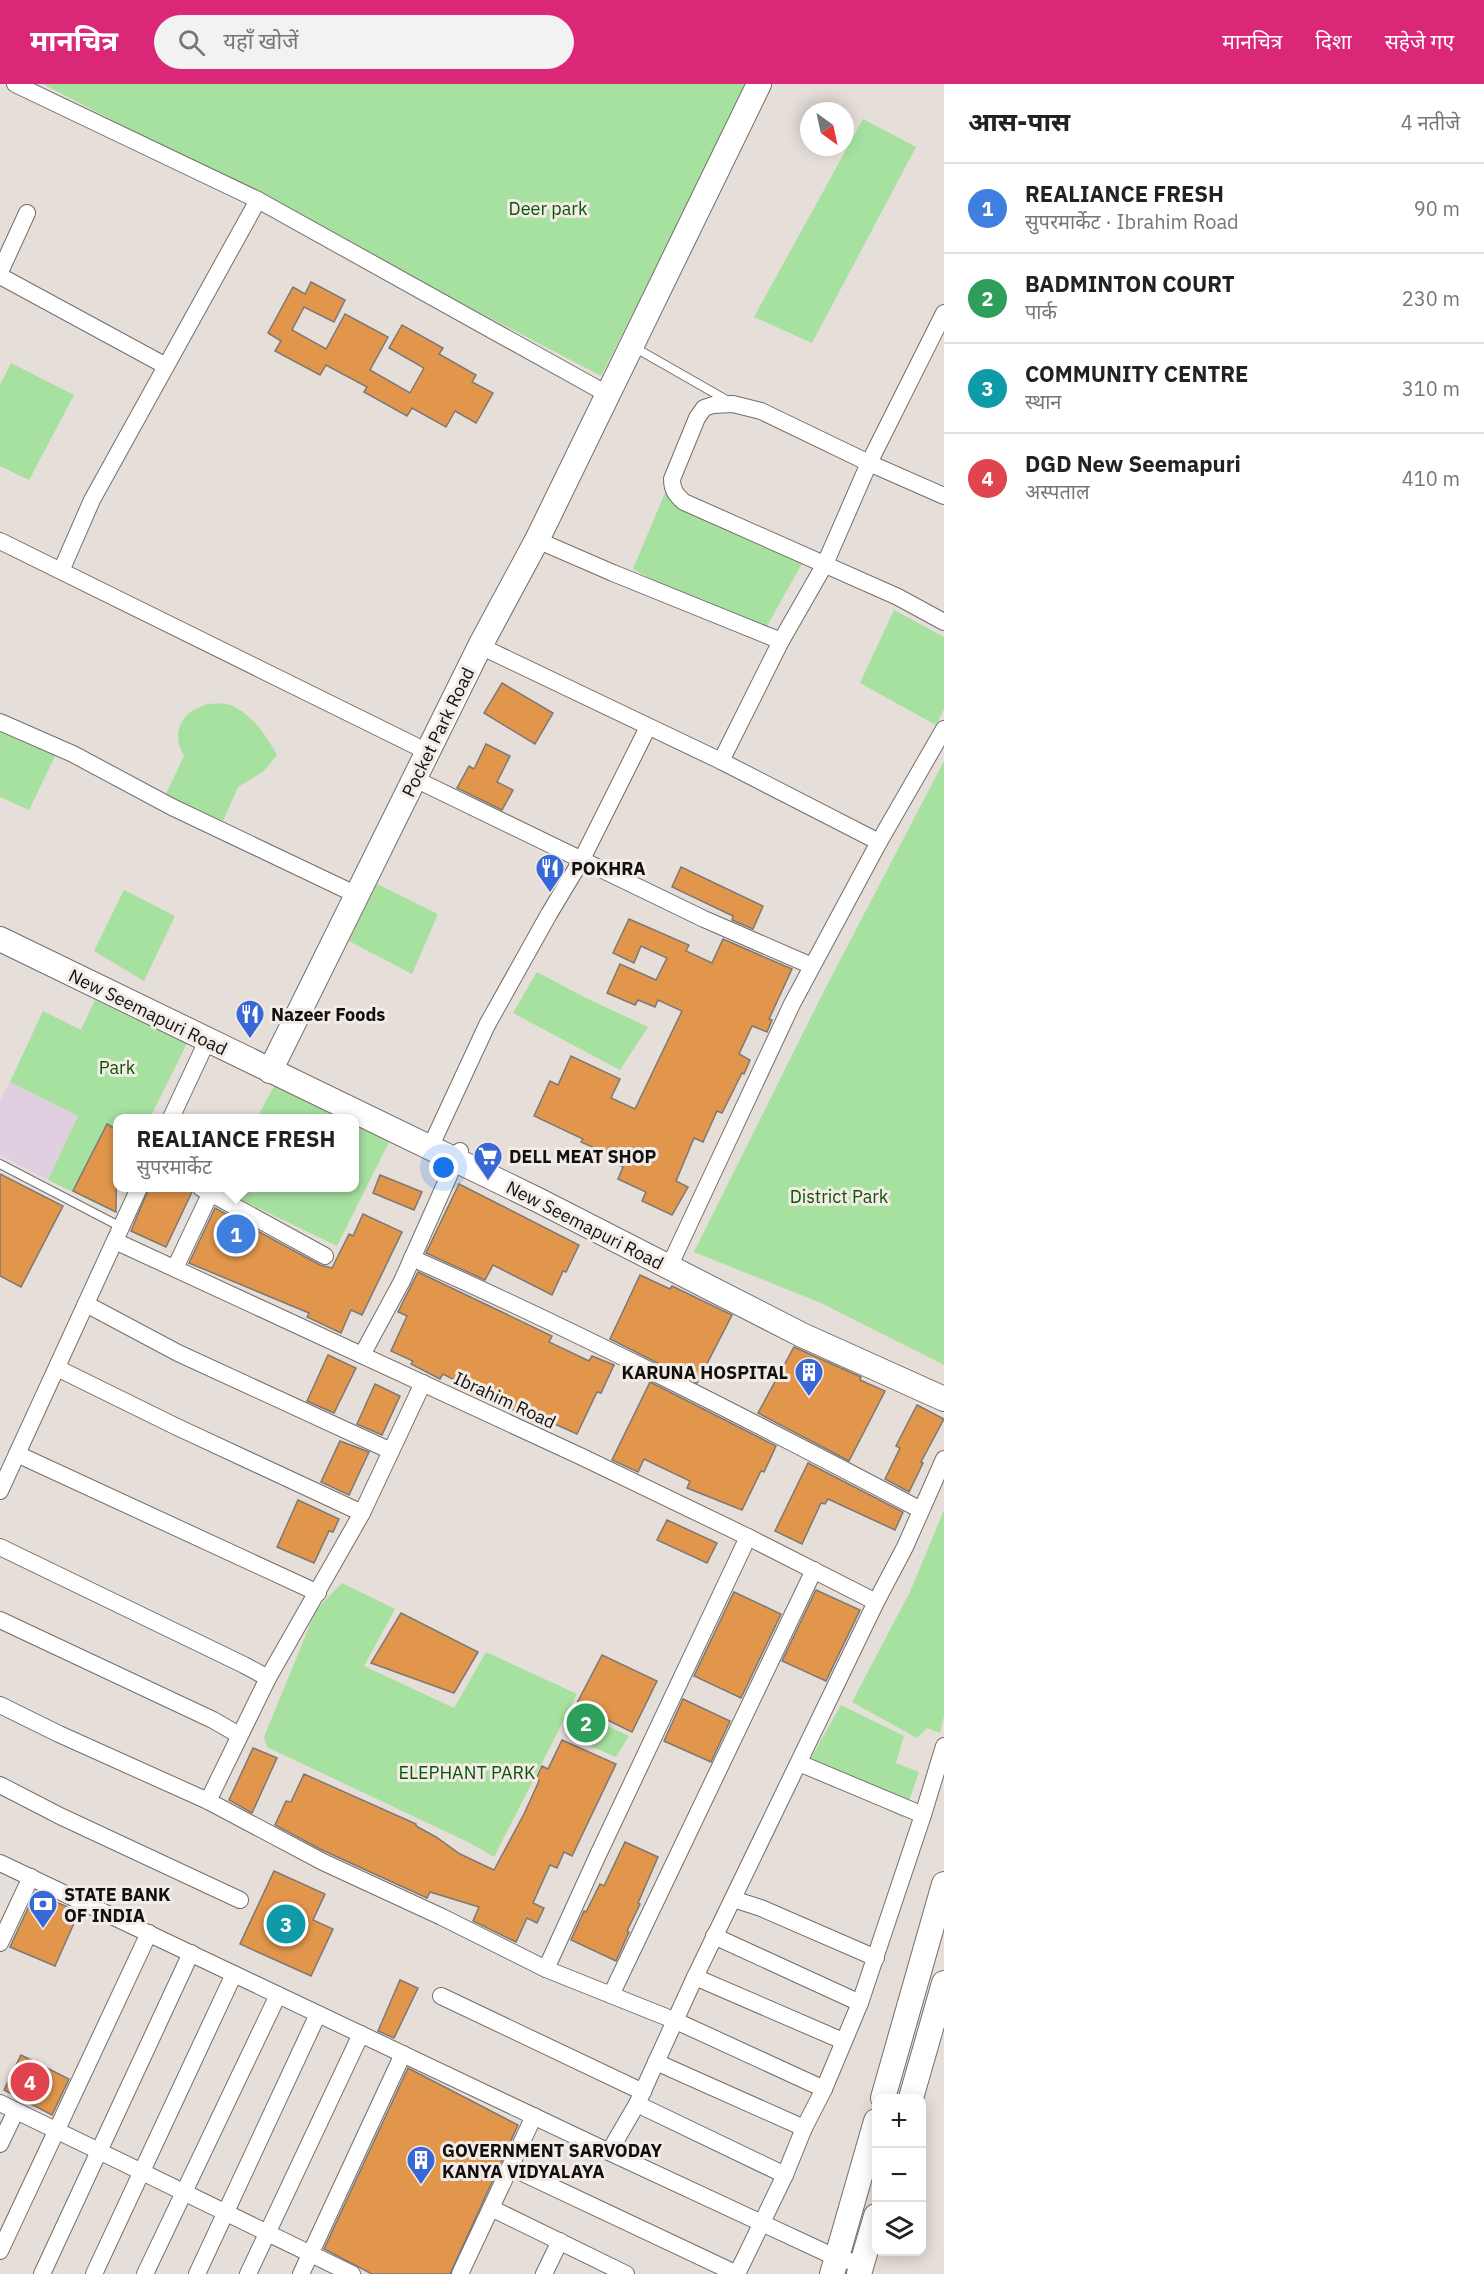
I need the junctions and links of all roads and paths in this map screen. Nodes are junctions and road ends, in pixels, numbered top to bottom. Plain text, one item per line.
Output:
1 (15, 84) edge
2 (759, 84) edge
3 (49, 91) edge
4 (258, 200) junction
5 (27, 213) dead end
6 (0, 274) edge
7 (944, 313) edge
8 (631, 345) junction
9 (166, 366) junction
10 (607, 394) junction
11 (733, 404) junction
12 (869, 464) junction
13 (944, 496) edge
14 (537, 540) junction
15 (0, 541) edge
16 (825, 564) junction
17 (61, 571) junction
18 (944, 622) edge
19 (781, 641) junction
20 (480, 646) junction
21 (0, 722) edge
22 (648, 726) junction
23 (944, 729) edge
24 (428, 752) junction
25 (721, 761) junction
26 (415, 779) junction
27 (879, 842) junction
28 (582, 859) junction
29 (357, 896) junction
30 (0, 928) edge
31 (0, 939) edge
32 (813, 966) junction
33 (207, 1041) junction
34 (273, 1066) junction
35 (173, 1114) edge
36 (435, 1137) junction
37 (458, 1155) junction
38 (0, 1164) edge
39 (138, 1192) edge
40 (205, 1192) edge
41 (210, 1192) edge
42 (118, 1234) junction
43 (325, 1256) dead end
44 (412, 1258) junction
45 (671, 1261) junction
46 (176, 1268) junction
47 (86, 1304) junction
48 (362, 1355) junction
49 (57, 1368) junction
50 (423, 1383) junction
51 (944, 1386) edge
52 (944, 1399) edge
53 (391, 1451) junction
54 (17, 1454) junction
55 (944, 1460) edge
56 (0, 1491) edge
57 (921, 1510) junction
58 (362, 1513) junction
59 (748, 1537) junction
60 (0, 1547) edge
61 (814, 1570) junction
62 (318, 1593) junction
63 (876, 1602) junction
64 (0, 1620) edge
65 (268, 1678) junction
66 (0, 1705) edge
67 (239, 1735) junction
68 (944, 1746) edge
69 (799, 1762) junction
70 (0, 1785) edge
71 (208, 1801) junction
72 (923, 1815) junction
73 (0, 1863) edge
74 (31, 1877) junction
75 (944, 1884) edge
76 (733, 1899) junction
77 (240, 1900) dead end
78 (149, 1933) junction
79 (714, 1936) junction
80 (0, 1943) edge
81 (191, 1953) junction
82 (876, 1958) junction
83 (546, 1969) junction
84 (234, 1974) junction
85 (695, 1977) junction
86 (944, 1983) edge
87 (278, 1995) junction
88 (611, 1995) junction
89 (441, 1996) dead end
90 (860, 2002) junction
91 (318, 2014) junction
92 (676, 2021) junction
93 (361, 2034) junction
94 (843, 2041) junction
95 (403, 2054) junction
96 (656, 2062) junction
97 (825, 2089) junction
98 (884, 2094) edge
99 (911, 2094) edge
100 (640, 2098) junction
101 (0, 2103) edge
102 (16, 2110) junction
103 (534, 2116) junction
104 (804, 2128) junction
105 (57, 2130) junction
106 (872, 2135) edge
107 (0, 2144) edge
108 (99, 2151) junction
109 (609, 2152) junction
110 (510, 2167) junction
111 (142, 2172) junction
112 (785, 2175) junction
113 (184, 2192) junction
114 (491, 2208) junction
115 (226, 2212) junction
116 (761, 2223) junction
117 (872, 2230) edge
118 (268, 2233) junction
119 (560, 2241) junction
120 (0, 2251) edge
121 (311, 2254) junction
122 (835, 2266) edge
123 (861, 2269) edge
124 (42, 2274) edge
125 (94, 2274) edge
126 (145, 2274) edge
127 (197, 2274) edge
128 (248, 2274) edge
129 (301, 2274) edge
130 (352, 2274) edge
131 (460, 2274) edge
132 (544, 2274) edge
133 (626, 2274) edge

1 - 3 street
2 - 8 main road, Pocket Park Road
3 - 4 street
4 - 9 street
4 - 10 street
5 - 6 street
6 - 9 street
7 - 12 street
8 - 10 main road, Pocket Park Road
8 - 11 lane
9 - 17 street
10 - 14 main road, Pocket Park Road
11 - 12 street
11 - 16 street
12 - 13 street
12 - 16 street
14 - 19 street
14 - 20 main road, Pocket Park Road
15 - 17 street
16 - 18 street
16 - 19 street
17 - 24 street
19 - 25 street
20 - 22 street
20 - 24 main road, Pocket Park Road
21 - 29 street
22 - 25 street
22 - 28 street
23 - 27 street
24 - 26 main road, Pocket Park Road
25 - 27 street
26 - 28 street
26 - 29 main road, Pocket Park Road
27 - 32 street
28 - 32 street
28 - 36 street
29 - 34 main road, Pocket Park Road
30 - 34 main road, New Seemapuri Road
31 - 33 main road, New Seemapuri Road
32 - 45 street
33 - 34 main road, New Seemapuri Road
33 - 35 street
34 - 36 main road, New Seemapuri Road
34 - 37 main road, New Seemapuri Road
36 - 37 main road, New Seemapuri Road
37 - 44 street
37 - 45 main road, New Seemapuri Road
38 - 42 lane
39 - 42 street
40 - 46 street
41 - 43 street
42 - 46 street, Ibrahim Road
42 - 47 street
44 - 48 street
44 - 57 street
45 - 51 main road, New Seemapuri Road
45 - 52 main road, New Seemapuri Road
46 - 48 street, Ibrahim Road
47 - 49 street
47 - 53 street
48 - 50 street, Ibrahim Road
49 - 54 street
49 - 58 street
50 - 53 street
50 - 59 street, Ibrahim Road
53 - 58 street
54 - 56 street
54 - 62 street
55 - 57 street
57 - 63 street
58 - 62 street
59 - 61 street, Ibrahim Road
59 - 83 street
60 - 65 street
61 - 63 street, Ibrahim Road
61 - 88 street
62 - 65 street
63 - 69 street
64 - 67 street
65 - 67 street
66 - 71 street
67 - 71 street
68 - 72 street
69 - 72 street
69 - 76 street
70 - 77 street
71 - 83 street
72 - 82 street
73 - 74 street
74 - 78 street
74 - 80 street
75 - 98 main road
76 - 79 street
76 - 82 street
78 - 81 street
78 - 105 street
79 - 85 street
79 - 90 street
81 - 84 street
81 - 108 street
82 - 90 street
83 - 88 street
84 - 87 street
84 - 111 street
85 - 92 street
85 - 94 street
86 - 99 main road
87 - 91 street
87 - 113 street
88 - 92 street
89 - 100 street
90 - 94 street
91 - 93 street
91 - 115 street
92 - 96 street
92 - 97 street
93 - 95 street
93 - 118 street
94 - 97 street
95 - 103 street
95 - 121 street
96 - 100 street
96 - 104 street
97 - 104 street
100 - 109 street
100 - 112 street
101 - 102 street
102 - 105 street
102 - 107 street
103 - 109 street
103 - 110 street
104 - 112 street
105 - 108 street
105 - 120 street
106 - 122 main road
108 - 111 street
108 - 124 street
109 - 116 street
110 - 114 street
110 - 116 street
111 - 113 street
111 - 125 street
112 - 116 street
113 - 115 street
113 - 126 street
114 - 119 street
114 - 131 street
115 - 118 street
115 - 127 street
116 - 122 street
117 - 123 main road
118 - 121 street
118 - 128 street
119 - 132 street
119 - 133 street
121 - 129 street
121 - 130 street
122 - 123 street

